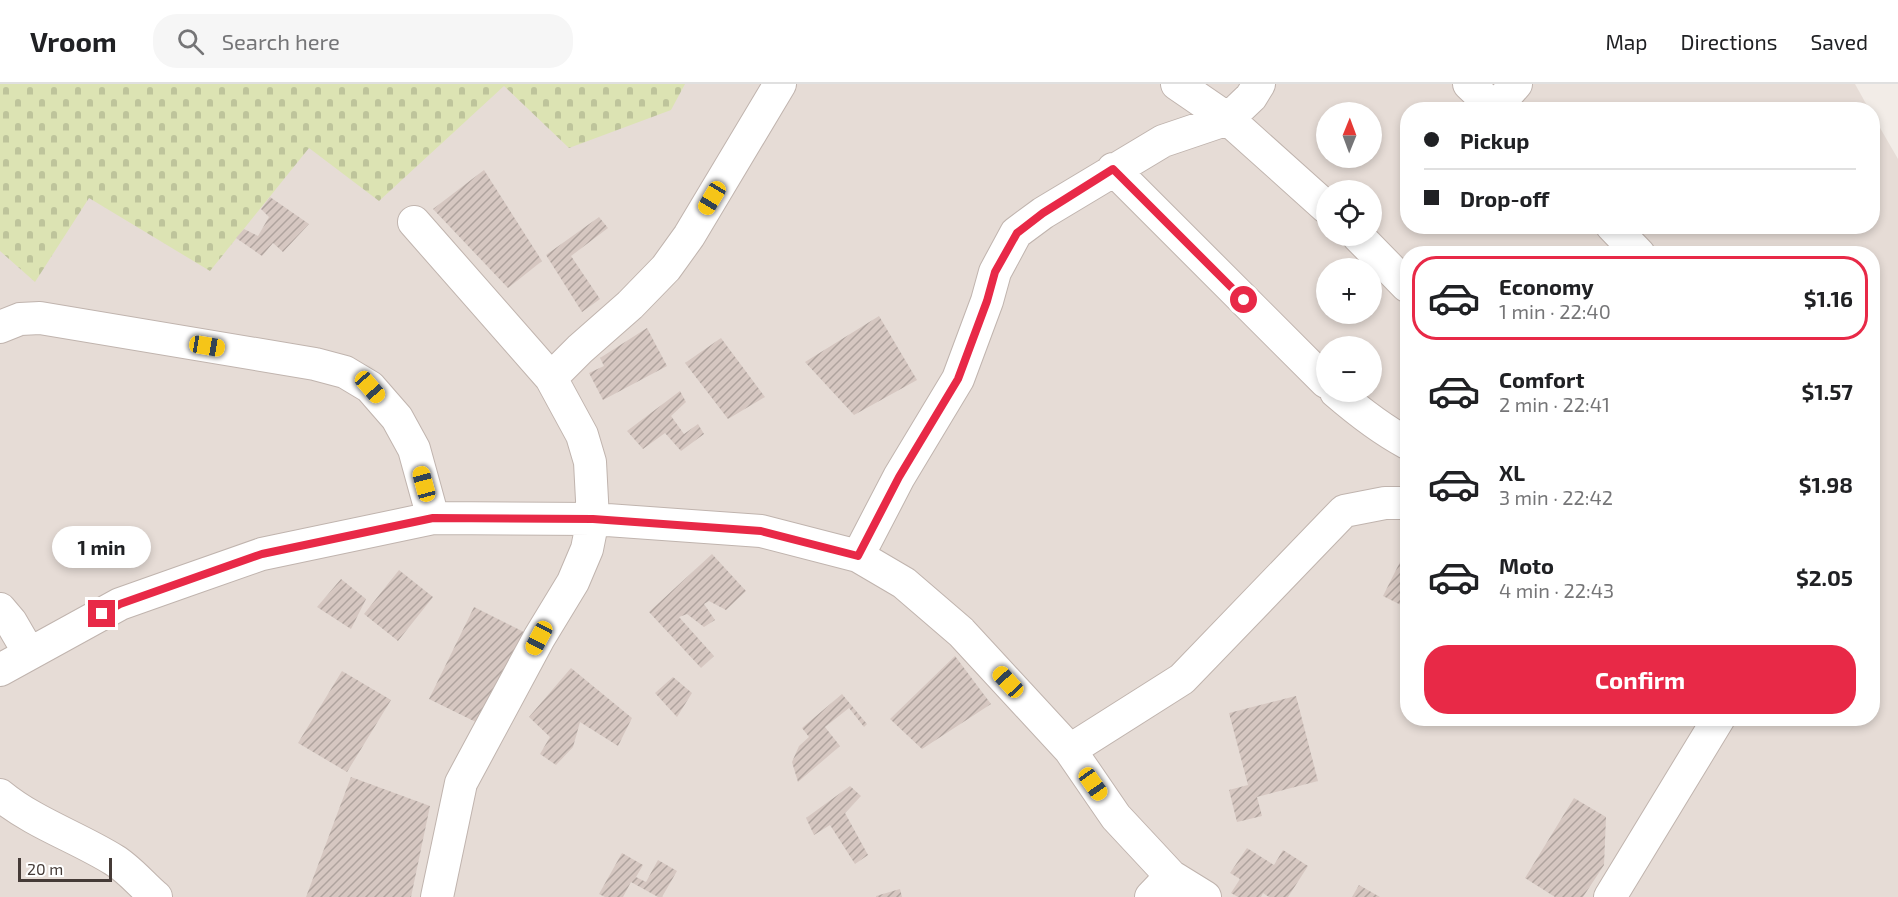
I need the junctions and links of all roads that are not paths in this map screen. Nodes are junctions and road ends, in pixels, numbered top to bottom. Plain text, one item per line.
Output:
1 (780, 84) edge
2 (1177, 84) edge
3 (1260, 84) edge
4 (1469, 84) edge
5 (1516, 84) edge
6 (1488, 102) edge
7 (1501, 102) edge
8 (1228, 119) junction
9 (1113, 169) junction
10 (1316, 198) edge
11 (414, 222) dead end
12 (1620, 234) edge
13 (1368, 246) edge
14 (1631, 246) edge
15 (1400, 279) edge
16 (0, 327) edge
17 (1316, 372) edge
18 (551, 378) junction
19 (1348, 402) edge
20 (1400, 439) edge
21 (1400, 503) edge
22 (433, 518) junction
23 (593, 519) junction
24 (858, 556) junction
25 (0, 609) edge
26 (29, 653) junction
27 (0, 669) edge
28 (1714, 726) edge
29 (1070, 750) junction
30 (3, 804) edge
31 (1161, 887) edge
32 (156, 897) edge
33 (437, 897) edge
34 (1205, 897) edge
35 (1610, 897) edge

1 - 18 street
2 - 8 street
3 - 8 street
4 - 6 street
5 - 7 street
8 - 9 street
8 - 10 street
9 - 17 street
9 - 24 street
11 - 18 street
12 - 14 street
13 - 15 street
16 - 22 street
18 - 23 street
19 - 20 street
21 - 29 street
22 - 23 street
22 - 26 street
23 - 24 street
23 - 33 street
24 - 29 street
25 - 26 street
26 - 27 street
28 - 35 street
29 - 31 street
30 - 32 street
31 - 34 street

